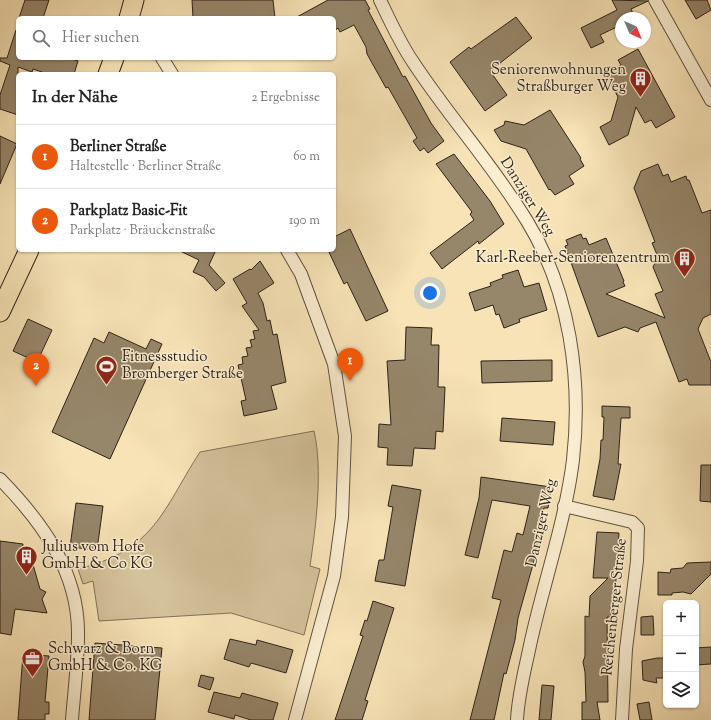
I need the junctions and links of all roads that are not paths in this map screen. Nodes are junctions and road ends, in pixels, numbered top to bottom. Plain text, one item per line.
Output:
1 (134, 0) edge
2 (380, 0) edge
3 (655, 0) edge
4 (130, 16) edge
5 (113, 60) edge
6 (163, 60) edge
7 (109, 72) edge
8 (171, 72) edge
9 (711, 100) edge
10 (28, 252) edge
11 (288, 252) edge
12 (0, 312) edge
13 (0, 479) edge
14 (564, 506) junction
15 (72, 720) edge
16 (295, 720) edge
17 (518, 720) edge
18 (622, 720) edge

1 - 4 main road
2 - 14 street, Danziger Weg
3 - 9 street
5 - 7 main road
6 - 8 street
10 - 12 main road
11 - 16 street
13 - 15 street
14 - 17 street, Danziger Weg
14 - 18 street, Reichenberger Straße

